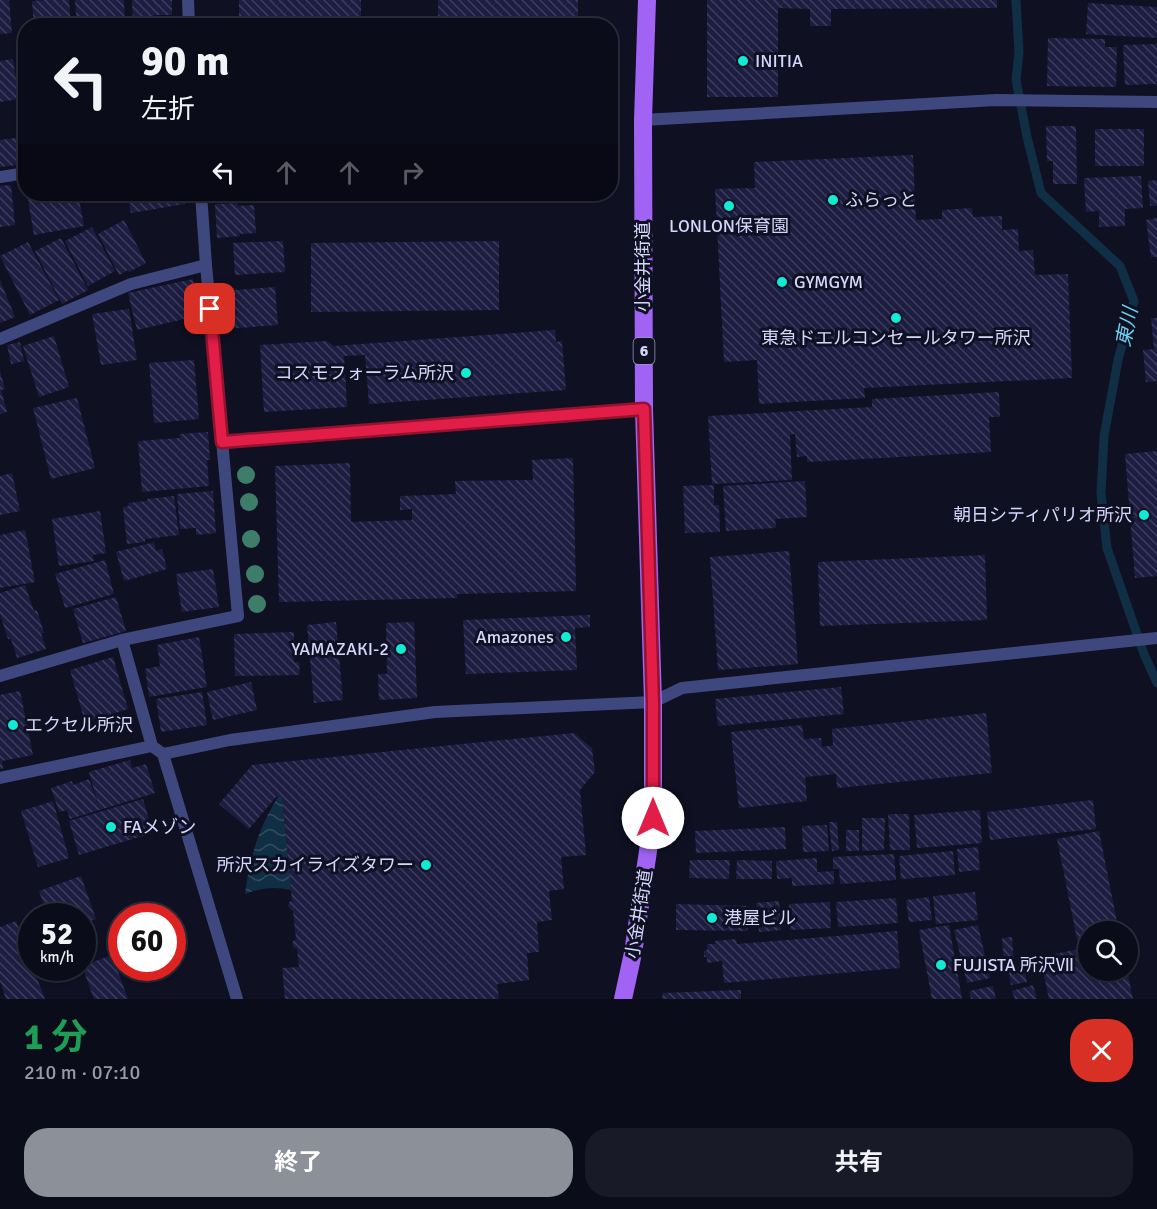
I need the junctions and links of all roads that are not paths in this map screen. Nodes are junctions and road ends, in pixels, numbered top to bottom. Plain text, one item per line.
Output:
1 (188, 0) edge
2 (647, 0) edge
3 (189, 18) edge
4 (1157, 102) edge
5 (643, 120) junction
6 (18, 174) edge
7 (0, 177) edge
8 (201, 201) edge
9 (206, 265) junction
10 (0, 339) edge
11 (644, 409) junction
12 (222, 442) junction
13 (1157, 638) edge
14 (122, 640) junction
15 (0, 676) edge
16 (653, 702) junction
17 (152, 746) junction
18 (163, 754) junction
19 (0, 778) edge
20 (237, 999) edge
21 (623, 999) edge

1 - 3 street
2 - 5 main road, 小金井街道 / 6
4 - 5 street
5 - 11 main road, 小金井街道 / 6
6 - 7 street
8 - 9 street
9 - 10 street
9 - 12 street
11 - 12 street
11 - 16 main road, 小金井街道 / 6
12 - 14 street
13 - 16 street
14 - 15 street
14 - 17 street
16 - 18 street
16 - 21 main road, 小金井街道 / 6
17 - 18 street
17 - 19 street
18 - 20 street

